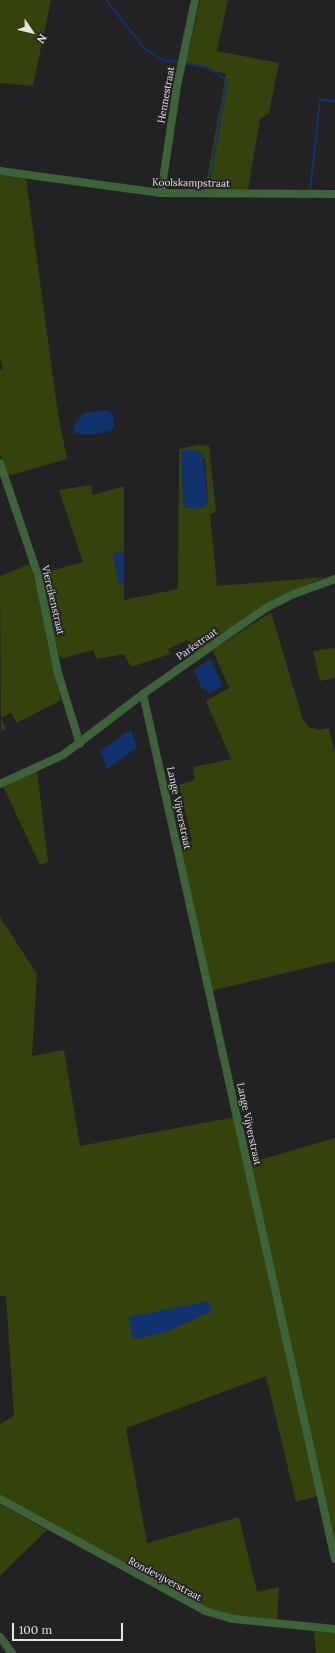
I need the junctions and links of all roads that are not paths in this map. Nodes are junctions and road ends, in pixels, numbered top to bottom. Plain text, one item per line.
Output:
1 (195, 0) edge
2 (0, 171) edge
3 (161, 193) junction
4 (335, 194) edge
5 (0, 464) edge
6 (335, 579) edge
7 (143, 694) junction
8 (80, 744) junction
9 (0, 784) edge
10 (0, 1499) edge
11 (335, 1559) edge
12 (335, 1629) edge
13 (0, 1637) edge
14 (12, 1653) edge

1 - 3 street, Hennestraat
2 - 3 street, Koolskampstraat
3 - 4 street, Koolskampstraat
5 - 8 street, Viereikenstraat
6 - 7 street, Parkstraat
7 - 8 street, Parkstraat
7 - 11 street, Lange Vijverstraat
8 - 9 street, Parkstraat
10 - 12 street, Rondevijverstraat
13 - 14 street

